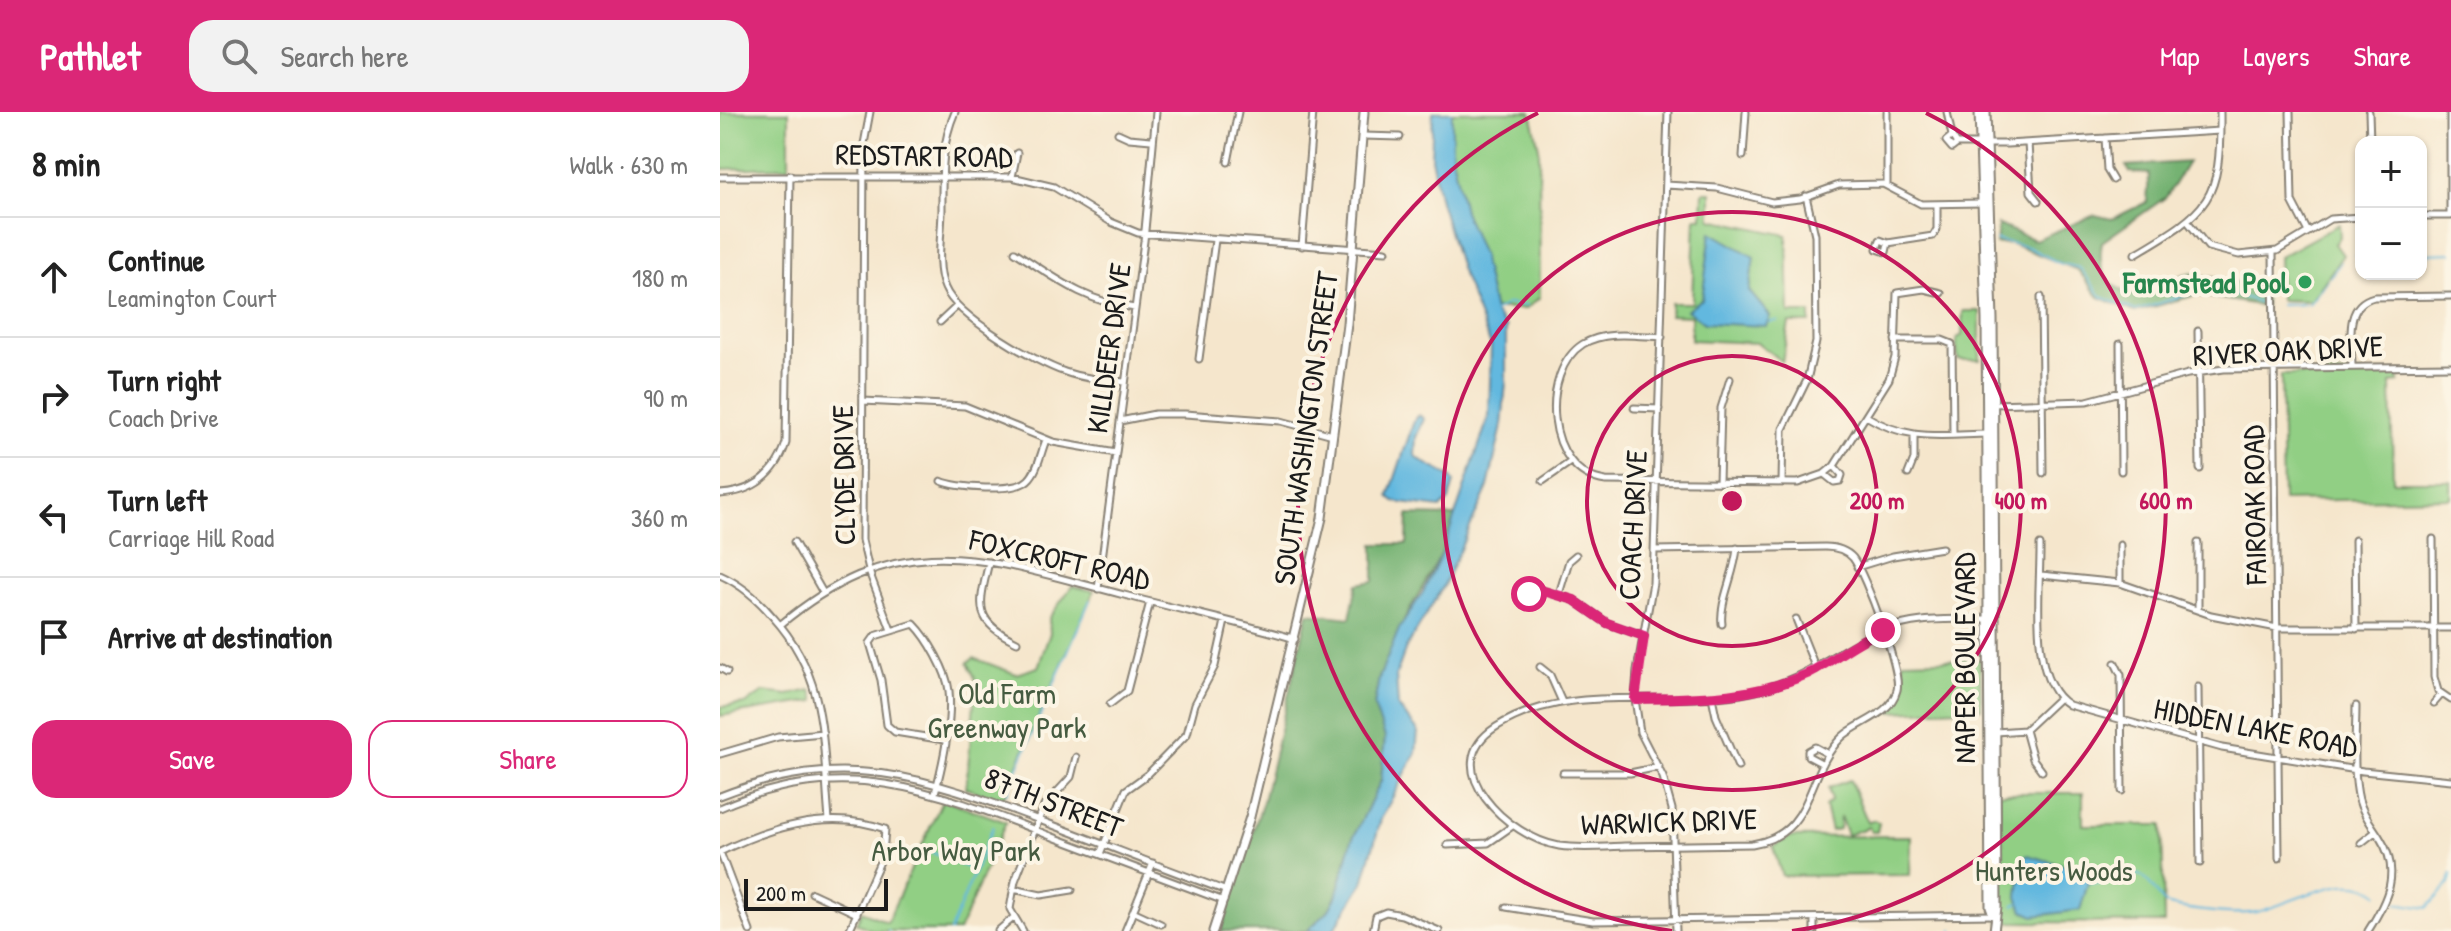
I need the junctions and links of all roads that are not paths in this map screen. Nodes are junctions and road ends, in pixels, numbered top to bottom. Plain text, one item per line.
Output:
1 (869, 112) edge
2 (955, 112) edge
3 (1156, 112) edge
4 (1238, 112) edge
5 (1313, 112) edge
6 (1364, 112) edge
7 (1668, 112) edge
8 (1746, 112) edge
9 (1887, 112) edge
10 (1947, 112) edge
11 (1979, 112) edge
12 (1986, 112) edge
13 (2220, 112) edge
14 (2290, 112) edge
15 (2369, 112) edge
16 (2450, 112) edge
17 (2220, 131) junction
18 (1118, 133) dead end
19 (1363, 136) junction
20 (1952, 136) junction
21 (2370, 136) edge
22 (1400, 137) dead end
23 (2105, 138) junction
24 (1151, 140) junction
25 (2028, 143) junction
26 (1957, 144) junction
27 (1984, 145) junction
28 (1017, 153) dead end
29 (1743, 156) dead end
30 (1228, 162) dead end
31 (790, 175) junction
32 (865, 175) junction
33 (942, 176) junction
34 (720, 177) edge
35 (1012, 177) junction
36 (2113, 180) dead end
37 (1666, 185) junction
38 (1887, 185) junction
39 (1806, 196) junction
40 (2038, 201) dead end
41 (1987, 203) junction
42 (1937, 204) junction
43 (2427, 216) edge
44 (2451, 216) edge
45 (2355, 217) edge
46 (2188, 222) junction
47 (2308, 232) junction
48 (1145, 234) junction
49 (1215, 240) junction
50 (1888, 243) dead end
51 (1302, 246) junction
52 (1354, 249) junction
53 (1386, 251) dead end
54 (1015, 252) dead end
55 (2273, 252) junction
56 (2135, 254) dead end
57 (1941, 293) dead end
58 (2451, 296) edge
59 (2041, 297) dead end
60 (957, 306) junction
61 (1135, 308) junction
62 (940, 322) dead end
63 (2198, 331) dead end
64 (1662, 337) junction
65 (1895, 340) junction
66 (2120, 344) dead end
67 (1199, 359) dead end
68 (2451, 366) edge
69 (2352, 367) junction
70 (2274, 368) junction
71 (2199, 372) junction
72 (1730, 379) dead end
73 (1125, 382) junction
74 (2121, 394) junction
75 (863, 401) junction
76 (1990, 404) junction
77 (2042, 404) junction
78 (1634, 408) dead end
79 (1659, 409) junction
80 (1866, 416) junction
81 (1120, 421) junction
82 (1990, 434) junction
83 (1333, 435) junction
84 (1914, 435) junction
85 (1953, 435) junction
86 (1046, 440) junction
87 (1116, 453) junction
88 (1569, 463) junction
89 (1834, 466) junction
90 (2200, 469) dead end
91 (2121, 471) dead end
92 (2043, 473) dead end
93 (1824, 474) junction
94 (1908, 474) dead end
95 (941, 481) dead end
96 (1543, 481) dead end
97 (1657, 481) junction
98 (1719, 482) junction
99 (1782, 483) junction
100 (720, 494) edge
101 (2433, 539) dead end
102 (2355, 540) dead end
103 (794, 542) dead end
104 (2198, 543) dead end
105 (2040, 545) dead end
106 (2120, 545) dead end
107 (1737, 548) junction
108 (1942, 548) dead end
109 (1654, 550) junction
110 (1576, 555) dead end
111 (1032, 560) dead end
112 (989, 562) junction
113 (1857, 567) junction
114 (869, 568) junction
115 (1030, 571) junction
116 (720, 575) edge
117 (2041, 575) junction
118 (2120, 583) junction
119 (1098, 589) junction
120 (1529, 589) dead end
121 (822, 591) junction
122 (1559, 594) junction
123 (1150, 602) junction
124 (2198, 611) junction
125 (1796, 619) dead end
126 (1992, 619) junction
127 (1225, 621) junction
128 (1722, 624) dead end
129 (780, 625) junction
130 (2277, 628) junction
131 (2434, 628) junction
132 (2451, 628) edge
133 (2356, 629) junction
134 (891, 630) junction
135 (1883, 630) junction
136 (1644, 636) junction
137 (1295, 639) junction
138 (1017, 642) dead end
139 (2115, 663) dead end
140 (1540, 667) dead end
141 (720, 668) edge
142 (1816, 669) junction
143 (727, 672) dead end
144 (2198, 687) dead end
145 (2441, 695) junction
146 (1712, 697) junction
147 (1635, 699) junction
148 (2058, 699) junction
149 (2451, 700) edge
150 (1562, 702) junction
151 (2434, 703) dead end
152 (1110, 704) dead end
153 (2356, 706) dead end
154 (2121, 722) junction
155 (2025, 730) junction
156 (1992, 732) junction
157 (823, 733) junction
158 (944, 740) junction
159 (2199, 742) junction
160 (720, 754) edge
161 (1828, 754) junction
162 (1076, 757) dead end
163 (2278, 758) junction
164 (1823, 764) junction
165 (1659, 767) junction
166 (1738, 767) dead end
167 (2357, 770) junction
168 (825, 771) junction
169 (2042, 771) dead end
170 (1563, 773) dead end
171 (2451, 780) edge
172 (826, 781) junction
173 (937, 782) junction
174 (2122, 791) dead end
175 (935, 793) junction
176 (720, 796) edge
177 (720, 808) edge
178 (829, 820) junction
179 (1039, 820) junction
180 (1511, 827) junction
181 (1035, 830) junction
182 (2375, 832) junction
183 (2361, 843) dead end
184 (1104, 844) junction
185 (1447, 845) dead end
186 (1675, 845) junction
187 (720, 852) edge
188 (1100, 854) junction
189 (2279, 858) dead end
190 (1153, 863) junction
191 (2200, 863) dead end
192 (1149, 873) junction
193 (1013, 889) junction
194 (1072, 890) dead end
195 (1228, 891) junction
196 (812, 893) dead end
197 (1225, 902) junction
198 (1506, 907) dead end
199 (1135, 912) junction
200 (857, 914) junction
201 (1993, 915) junction
202 (1013, 918) junction
203 (1814, 918) junction
204 (1676, 920) junction
205 (1161, 924) dead end
206 (750, 931) edge
207 (849, 931) edge
208 (998, 931) edge
209 (1023, 931) edge
210 (1125, 931) edge
211 (1213, 931) edge
212 (1373, 931) edge
213 (1439, 931) edge
214 (1676, 931) edge
215 (1814, 931) edge
216 (1994, 931) edge
217 (2368, 931) edge

1 - 32 street, CLYDE DRIVE
2 - 33 street
3 - 24 street, KILLDEER DRIVE
4 - 30 street
5 - 51 street
6 - 19 main road, SOUTH WASHINGTON STREET
7 - 37 street, COACH DRIVE
8 - 29 street
9 - 38 street
10 - 20 street
11 - 27 main road, NAPER BOULEVARD
12 - 27 main road, NAPER BOULEVARD
13 - 17 street
14 - 47 street
15 - 21 street
16 - 44 street
17 - 23 street
17 - 46 street
18 - 24 street
19 - 22 street
19 - 52 main road, SOUTH WASHINGTON STREET
20 - 26 street
20 - 26 street
23 - 25 street
23 - 36 street
24 - 48 street, KILLDEER DRIVE
25 - 27 street
25 - 40 street
26 - 27 street
27 - 41 main road, NAPER BOULEVARD
28 - 35 street
31 - 32 street, REDSTART ROAD
31 - 34 street, REDSTART ROAD
31 - 100 street
32 - 33 street, REDSTART ROAD
32 - 75 street, CLYDE DRIVE
33 - 35 street, REDSTART ROAD
33 - 60 street
35 - 48 street, REDSTART ROAD
37 - 39 street
37 - 64 street, COACH DRIVE
38 - 39 street
38 - 42 street
39 - 99 street
41 - 42 street
41 - 76 main road, NAPER BOULEVARD
42 - 50 street
43 - 44 street
45 - 47 street
46 - 55 street
46 - 56 street
47 - 55 street
48 - 49 street, REDSTART ROAD
48 - 61 street, KILLDEER DRIVE
49 - 51 street, REDSTART ROAD
49 - 67 street
51 - 52 street, REDSTART ROAD
52 - 53 street, REDSTART ROAD
52 - 83 main road, SOUTH WASHINGTON STREET
54 - 61 street
55 - 70 street, FAIROAK ROAD
57 - 65 street
58 - 69 street
59 - 77 street
60 - 62 street
60 - 73 street
61 - 73 street, KILLDEER DRIVE
63 - 71 street
64 - 79 street, COACH DRIVE
64 - 88 street
65 - 80 street
65 - 85 street
66 - 74 street
68 - 69 street, RIVER OAK DRIVE
69 - 70 street, RIVER OAK DRIVE
70 - 71 street, RIVER OAK DRIVE
70 - 130 street, FAIROAK ROAD
71 - 74 street, RIVER OAK DRIVE
71 - 90 street
72 - 98 street
73 - 81 street, KILLDEER DRIVE
74 - 77 street, RIVER OAK DRIVE
74 - 91 street
75 - 86 street
75 - 114 street, CLYDE DRIVE
76 - 77 street, RIVER OAK DRIVE
76 - 82 main road, NAPER BOULEVARD
77 - 92 street
78 - 79 street
79 - 97 street, COACH DRIVE
80 - 84 street
80 - 89 street
81 - 83 street
81 - 87 street, KILLDEER DRIVE
82 - 85 street
82 - 126 main road, NAPER BOULEVARD
83 - 137 main road, SOUTH WASHINGTON STREET
84 - 85 street
84 - 94 street
86 - 87 street
86 - 95 street
87 - 119 street, KILLDEER DRIVE
88 - 96 street
88 - 97 street
89 - 93 street
89 - 93 street
93 - 99 street
97 - 98 street
97 - 109 street, COACH DRIVE
98 - 99 street
101 - 131 street
102 - 133 street
103 - 121 street
104 - 124 street
105 - 117 street
106 - 118 street
107 - 109 street
107 - 113 street
107 - 128 street
108 - 113 street
109 - 136 street, COACH DRIVE
110 - 122 street
111 - 115 street
112 - 114 street, FOXCROFT ROAD
112 - 115 street, FOXCROFT ROAD
112 - 138 street
113 - 135 street, WARWICK DRIVE
114 - 121 street, FOXCROFT ROAD
114 - 134 street, CLYDE DRIVE
115 - 119 street, FOXCROFT ROAD
116 - 129 street
117 - 118 street
117 - 148 street
118 - 124 street
119 - 123 street, FOXCROFT ROAD
120 - 122 street
121 - 129 street, FOXCROFT ROAD
122 - 136 street
123 - 127 street, FOXCROFT ROAD
123 - 152 street
124 - 130 street
125 - 142 street
126 - 135 street
126 - 156 main road, NAPER BOULEVARD
127 - 137 street, FOXCROFT ROAD
127 - 184 street
129 - 157 street
130 - 133 street
130 - 163 street, FAIROAK ROAD
131 - 132 street
131 - 133 street
131 - 145 street
134 - 158 street
134 - 158 street
135 - 142 street
135 - 161 street, WARWICK DRIVE
136 - 147 street, COACH DRIVE
137 - 195 main road, SOUTH WASHINGTON STREET
139 - 154 street
140 - 150 street
141 - 143 street
142 - 146 street
144 - 159 street
145 - 149 street
145 - 151 street
146 - 147 street
146 - 166 street
147 - 150 street
147 - 165 street, COACH DRIVE
148 - 154 street, HIDDEN LAKE ROAD
148 - 155 street
150 - 180 street, WARWICK DRIVE
153 - 167 street
154 - 159 street, HIDDEN LAKE ROAD
154 - 174 street
155 - 156 street
155 - 169 street
156 - 201 main road, NAPER BOULEVARD
157 - 160 street
157 - 168 street
158 - 173 street
159 - 163 street, HIDDEN LAKE ROAD
159 - 191 street
161 - 164 street, WARWICK DRIVE
161 - 164 street
162 - 179 street
163 - 167 street, HIDDEN LAKE ROAD
163 - 189 street, FAIROAK ROAD
164 - 186 street, WARWICK DRIVE
165 - 170 street
165 - 186 street, COACH DRIVE
167 - 171 street, HIDDEN LAKE ROAD
167 - 182 street
168 - 172 street
168 - 173 street, 87TH STREET
168 - 176 street, 87TH STREET
172 - 175 street, 87TH STREET
172 - 177 street, 87TH STREET
172 - 178 street
173 - 175 street
173 - 179 street, 87TH STREET
175 - 181 street, 87TH STREET
178 - 187 street
178 - 200 street
179 - 181 street
179 - 184 street, 87TH STREET
180 - 185 street
180 - 186 street, WARWICK DRIVE
181 - 188 street, 87TH STREET
181 - 193 street
182 - 183 street
182 - 217 street
184 - 188 street
184 - 190 street, 87TH STREET
186 - 204 street, COACH DRIVE
187 - 206 street
188 - 192 street, 87TH STREET
190 - 192 street
190 - 195 street, 87TH STREET
192 - 197 street, 87TH STREET
192 - 199 street
193 - 194 street
193 - 202 street
195 - 197 main road, SOUTH WASHINGTON STREET
196 - 200 street
197 - 211 main road, SOUTH WASHINGTON STREET
198 - 204 street
199 - 205 street
199 - 210 street
200 - 207 street
201 - 203 street
201 - 216 main road, NAPER BOULEVARD
202 - 208 street
202 - 209 street
203 - 204 street
203 - 215 street
204 - 214 street, COACH DRIVE
212 - 213 street

